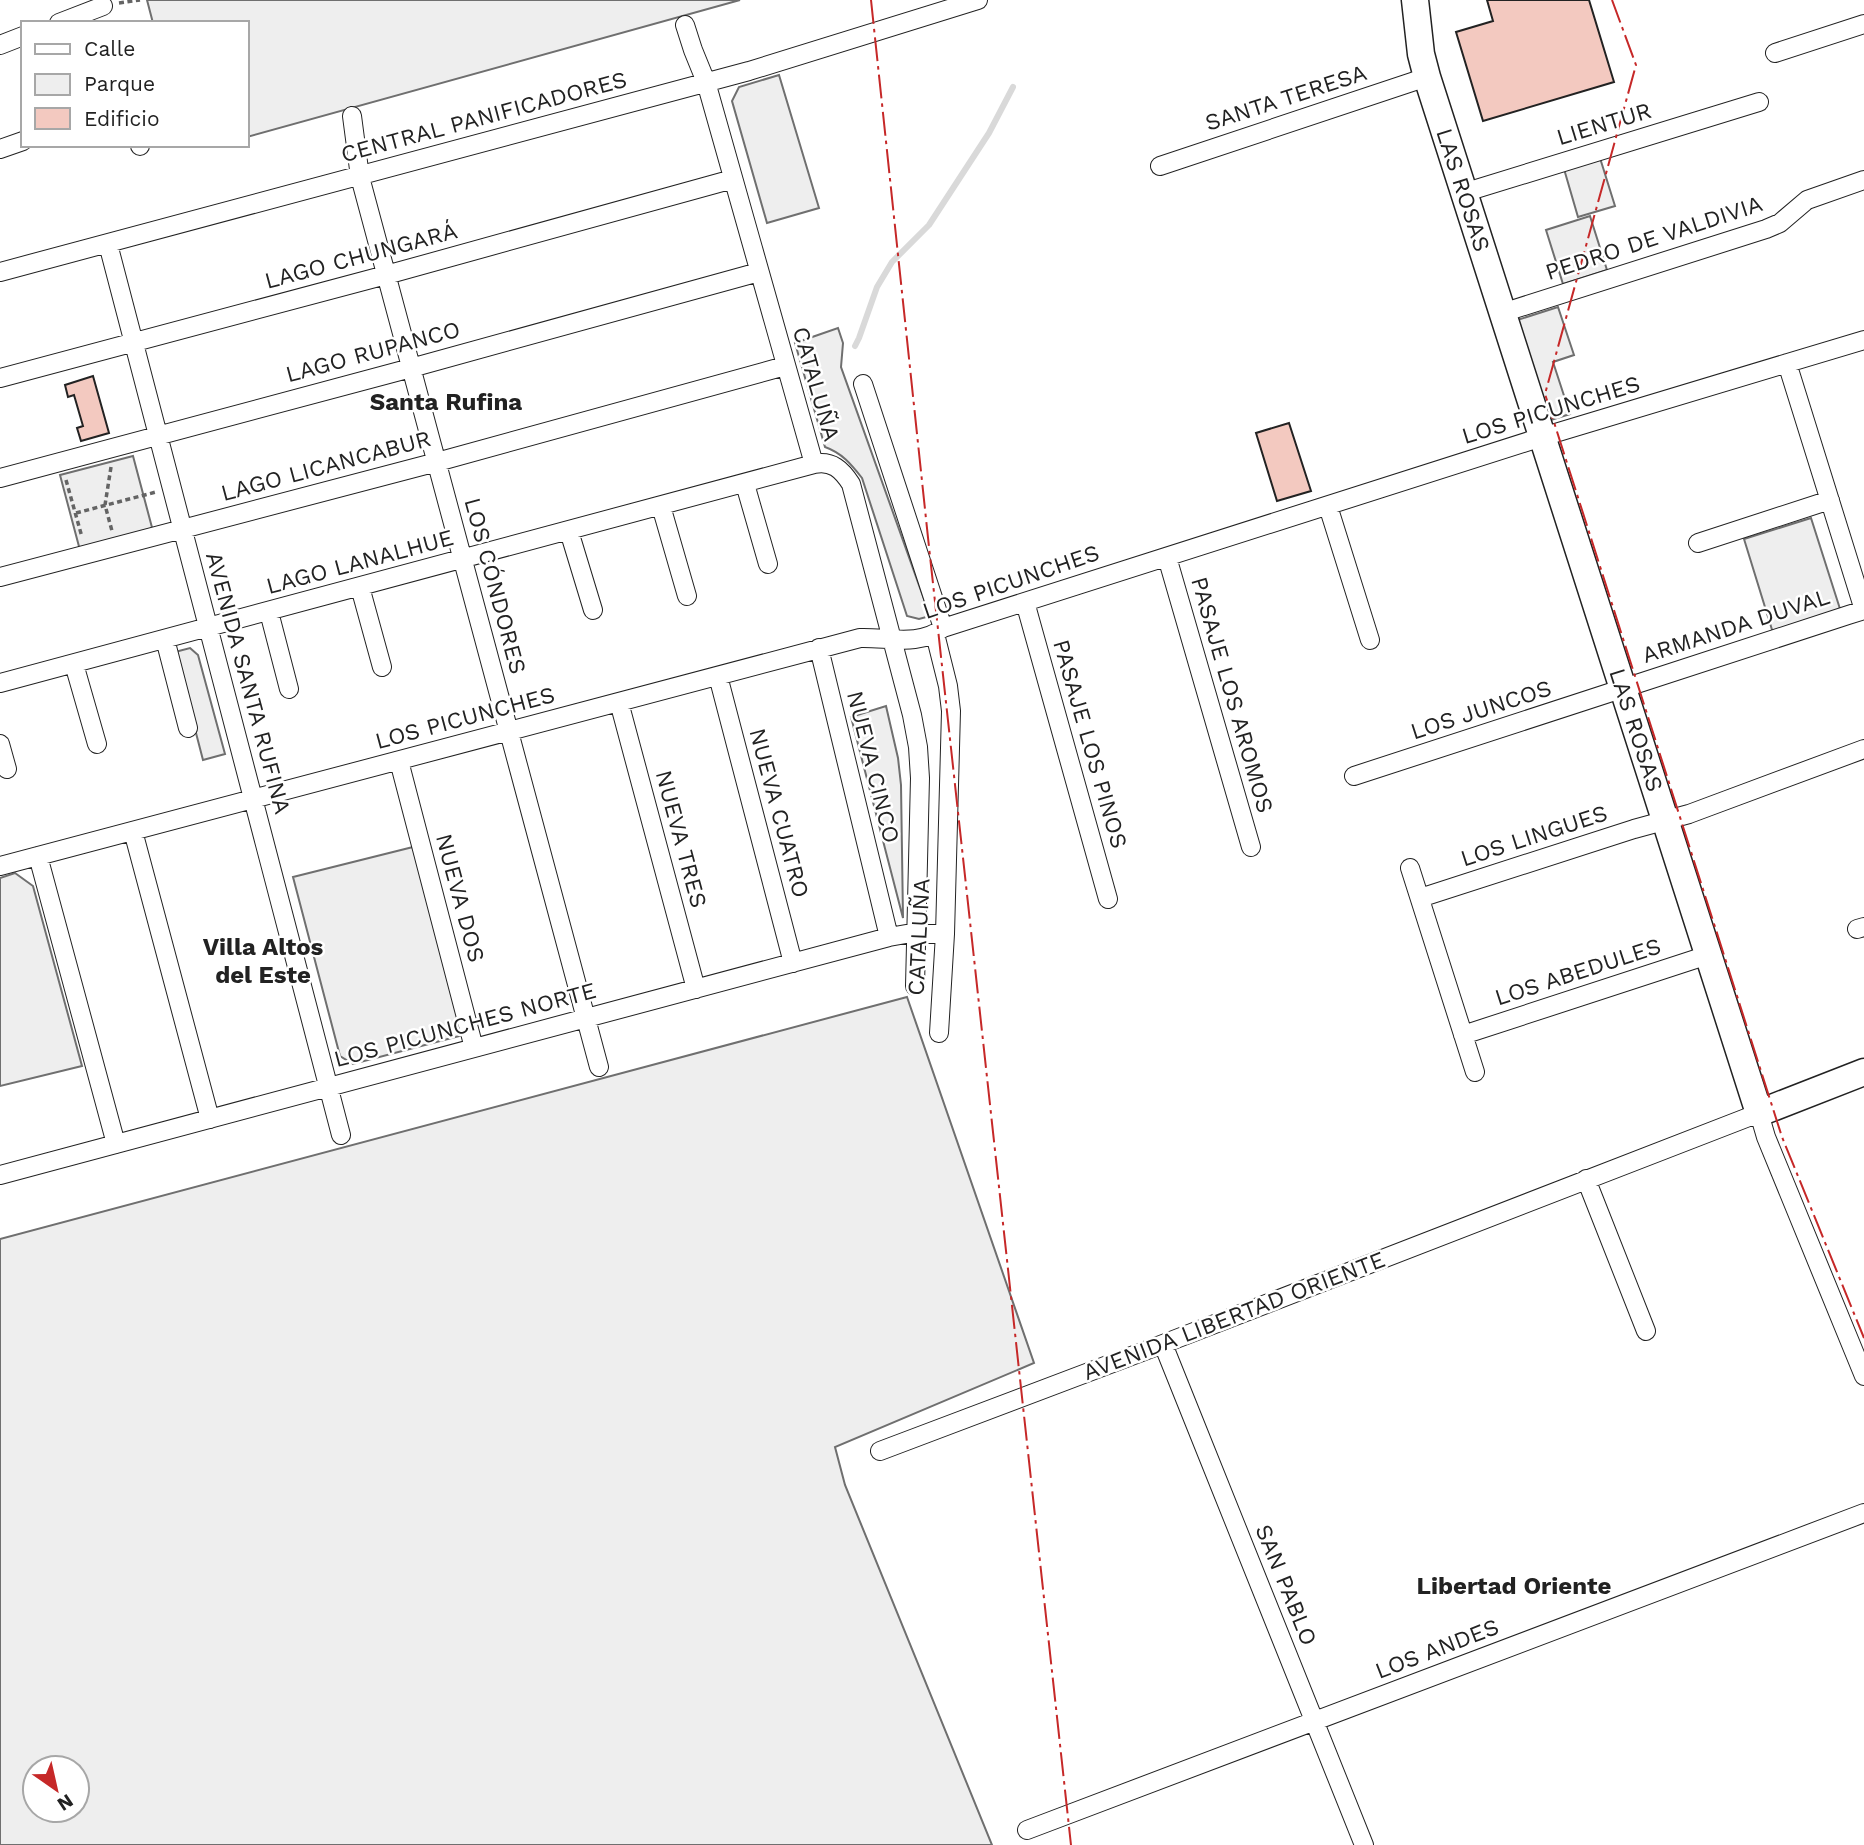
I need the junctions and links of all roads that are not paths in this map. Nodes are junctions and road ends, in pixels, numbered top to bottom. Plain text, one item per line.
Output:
1 (978, 0) edge
2 (1415, 0) edge
3 (104, 10) edge
4 (66, 21) edge
5 (1864, 24) edge
6 (685, 25) dead end
7 (21, 37) edge
8 (0, 45) edge
9 (1775, 53) dead end
10 (1427, 77) junction
11 (706, 82) junction
12 (1759, 102) dead end
13 (352, 116) dead end
14 (21, 142) edge
15 (0, 149) edge
16 (1160, 166) dead end
17 (360, 177) junction
18 (733, 179) junction
19 (1864, 180) edge
20 (1463, 193) junction
21 (108, 244) junction
22 (0, 272) edge
23 (759, 272) junction
24 (386, 275) junction
25 (1502, 313) junction
26 (1864, 340) edge
27 (133, 342) junction
28 (1787, 363) junction
29 (785, 366) junction
30 (411, 368) junction
31 (0, 378) edge
32 (863, 384) dead end
33 (158, 436) junction
34 (1542, 437) junction
35 (437, 462) junction
36 (814, 464) junction
37 (0, 478) edge
38 (745, 484) junction
39 (1830, 500) junction
40 (661, 506) junction
41 (1328, 506) junction
42 (182, 529) junction
43 (569, 531) junction
44 (1698, 543) dead end
45 (1167, 557) junction
46 (463, 559) junction
47 (768, 564) dead end
48 (0, 578) edge
49 (360, 587) junction
50 (687, 596) dead end
51 (1025, 602) junction
52 (593, 610) dead end
53 (1864, 610) edge
54 (269, 611) junction
55 (208, 628) junction
56 (939, 631) junction
57 (893, 638) junction
58 (165, 639) junction
59 (1370, 640) dead end
60 (819, 648) junction
61 (74, 664) junction
62 (382, 667) dead end
63 (718, 676) junction
64 (0, 683) edge
65 (289, 689) dead end
66 (1622, 689) junction
67 (619, 702) junction
68 (188, 728) dead end
69 (509, 732) junction
70 (0, 744) edge
71 (97, 744) dead end
72 (1864, 749) edge
73 (399, 761) junction
74 (8, 769) dead end
75 (1354, 776) dead end
76 (253, 799) junction
77 (1665, 820) junction
78 (132, 831) junction
79 (1251, 847) dead end
80 (38, 856) junction
81 (0, 866) edge
82 (1410, 868) dead end
83 (1420, 898) junction
84 (1108, 899) dead end
85 (917, 934) junction
86 (945, 934) junction
87 (889, 937) junction
88 (1708, 955) junction
89 (793, 963) junction
90 (915, 986) dead end
91 (696, 989) junction
92 (586, 1018) junction
93 (939, 1033) dead end
94 (1464, 1035) junction
95 (474, 1048) junction
96 (599, 1067) dead end
97 (1475, 1072) dead end
98 (1864, 1072) edge
99 (327, 1087) junction
100 (1759, 1113) junction
101 (209, 1119) junction
102 (341, 1135) dead end
103 (116, 1144) junction
104 (0, 1175) edge
105 (1586, 1179) junction
106 (1646, 1331) dead end
107 (1163, 1344) junction
108 (1864, 1376) edge
109 (880, 1451) dead end
110 (1864, 1513) edge
111 (1314, 1721) junction
112 (1027, 1830) dead end
113 (1364, 1845) edge

1 - 11 street, CENTRAL PANIFICADORES
2 - 10 main road, LAS ROSAS
3 - 4 street
5 - 9 street
6 - 11 street, CATALUÑA
7 - 8 street
10 - 16 street, SANTA TERESA
10 - 20 main road, LAS ROSAS
11 - 17 street, CENTRAL PANIFICADORES
11 - 18 street, CATALUÑA
12 - 20 street, LIENTUR
13 - 17 street, LOS CÓNDORES
14 - 15 street
17 - 21 street, CENTRAL PANIFICADORES
17 - 24 street, LOS CÓNDORES
18 - 23 street, CATALUÑA
18 - 24 street, LAGO CHUNGARÁ
19 - 25 street, PEDRO DE VALDIVIA
20 - 25 main road, LAS ROSAS
21 - 22 street, CENTRAL PANIFICADORES
21 - 27 street, AVENIDA SANTA RUFINA
23 - 29 street, CATALUÑA
23 - 30 street, LAGO RUPANCO
24 - 27 street, LAGO CHUNGARÁ
24 - 30 street, LOS CÓNDORES
25 - 34 main road, LAS ROSAS
26 - 28 street, LOS PICUNCHES
27 - 31 street, LAGO CHUNGARÁ
27 - 33 street, AVENIDA SANTA RUFINA
28 - 34 street, LOS PICUNCHES
28 - 39 street
29 - 35 street, LAGO LICANCABUR
29 - 36 street, CATALUÑA
30 - 33 street, LAGO RUPANCO
30 - 35 street, LOS CÓNDORES
32 - 56 street, CATALUÑA
33 - 37 street, LAGO RUPANCO
33 - 42 street, AVENIDA SANTA RUFINA
34 - 41 street, LOS PICUNCHES
34 - 66 main road, LAS ROSAS
35 - 42 street, LAGO LICANCABUR
35 - 46 street, LOS CÓNDORES
36 - 38 street, LAGO LANALHUE
36 - 57 street, CATALUÑA
38 - 40 street, LAGO LANALHUE
38 - 47 street
39 - 44 street
39 - 53 street
40 - 43 street, LAGO LANALHUE
40 - 50 street
41 - 45 street, LOS PICUNCHES
41 - 59 street
42 - 48 street, LAGO LICANCABUR
42 - 55 street, AVENIDA SANTA RUFINA
43 - 46 street, LAGO LANALHUE
43 - 52 street
45 - 51 street, LOS PICUNCHES
45 - 79 street, PASAJE LOS AROMOS
46 - 49 street, LAGO LANALHUE
46 - 69 street, LOS CÓNDORES
49 - 54 street, LAGO LANALHUE
49 - 62 street
51 - 56 street, LOS PICUNCHES
51 - 84 street, PASAJE LOS PINOS
53 - 66 street, ARMANDA DUVAL
54 - 55 street, LAGO LANALHUE
54 - 65 street
55 - 58 street, LAGO LANALHUE
55 - 76 street, AVENIDA SANTA RUFINA
56 - 57 street, LOS PICUNCHES
56 - 86 street, CATALUÑA
57 - 60 street, LOS PICUNCHES
57 - 85 street, CATALUÑA
58 - 61 street, LAGO LANALHUE
58 - 68 street
60 - 63 street, LOS PICUNCHES
60 - 87 street, NUEVA CINCO
61 - 64 street, LAGO LANALHUE
61 - 71 street
63 - 67 street, LOS PICUNCHES
63 - 89 street, NUEVA CUATRO
66 - 75 street, LOS JUNCOS
66 - 77 main road, LAS ROSAS
67 - 69 street, LOS PICUNCHES
67 - 91 street, NUEVA TRES
69 - 73 street, LOS PICUNCHES
69 - 92 street, LOS CÓNDORES
70 - 74 street
72 - 77 street, LOS LINGUES
73 - 76 street, LOS PICUNCHES
73 - 95 street, NUEVA DOS
76 - 78 street, LOS PICUNCHES
76 - 99 street, AVENIDA SANTA RUFINA
77 - 83 street, LOS LINGUES
77 - 88 main road, LAS ROSAS
78 - 80 street, LOS PICUNCHES
78 - 101 street
80 - 81 street, LOS PICUNCHES
80 - 103 street
82 - 83 street
83 - 94 street
85 - 86 street, LOS PICUNCHES NORTE
85 - 87 street, LOS PICUNCHES NORTE
85 - 90 street, CATALUÑA
86 - 93 street, CATALUÑA
87 - 89 street, LOS PICUNCHES NORTE
88 - 94 street, LOS ABEDULES
88 - 100 main road, LAS ROSAS
89 - 91 street, LOS PICUNCHES NORTE
91 - 92 street, LOS PICUNCHES NORTE
92 - 95 street, LOS PICUNCHES NORTE
92 - 96 street, LOS CÓNDORES
94 - 97 street
95 - 99 street, LOS PICUNCHES NORTE
98 - 100 main road, AVENIDA LIBERTAD ORIENTE
99 - 101 street, LOS PICUNCHES NORTE
99 - 102 street, AVENIDA SANTA RUFINA
100 - 105 street, AVENIDA LIBERTAD ORIENTE
100 - 108 street, LAS ROSAS
101 - 103 street, LOS PICUNCHES NORTE
103 - 104 street, LOS PICUNCHES NORTE
105 - 106 street
105 - 107 street, AVENIDA LIBERTAD ORIENTE
107 - 109 street, AVENIDA LIBERTAD ORIENTE
107 - 111 street, SAN PABLO
110 - 111 street, LOS ANDES
111 - 112 street, LOS ANDES
111 - 113 street, SAN PABLO

